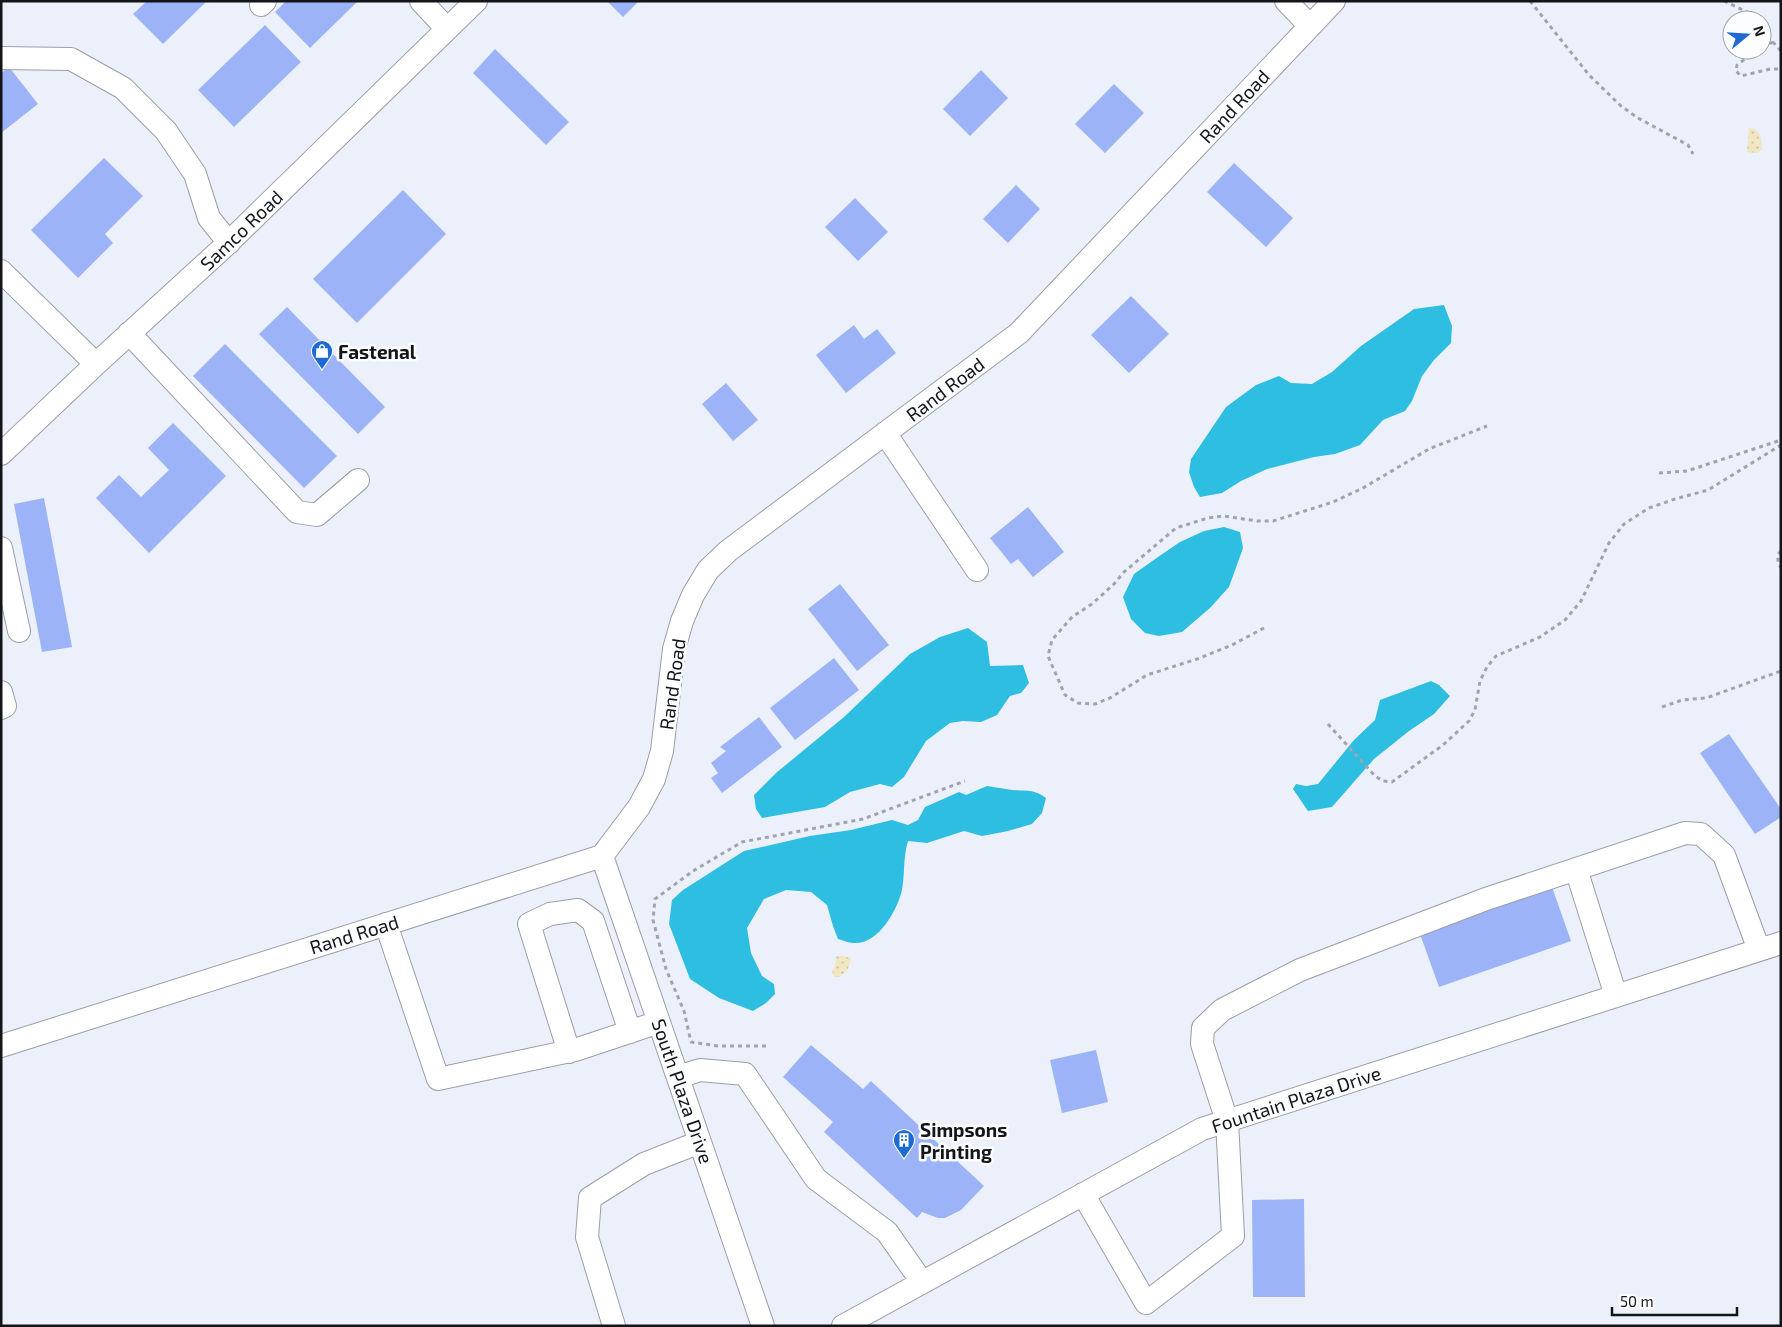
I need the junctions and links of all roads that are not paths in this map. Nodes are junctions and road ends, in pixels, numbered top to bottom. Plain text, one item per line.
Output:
1 (420, 1) edge
2 (476, 1) edge
3 (1286, 1) edge
4 (1334, 1) edge
5 (1310, 26) junction
6 (448, 29) junction
7 (1, 58) edge
8 (228, 243) junction
9 (1, 271) edge
10 (129, 334) junction
11 (96, 364) junction
12 (885, 433) junction
13 (1, 454) edge
14 (358, 480) dead end
15 (1, 548) edge
16 (977, 570) dead end
17 (5, 586) edge
18 (19, 631) dead end
19 (1, 692) edge
20 (1, 708) edge
21 (602, 856) junction
22 (1576, 869) junction
23 (386, 924) junction
24 (1781, 943) edge
25 (1759, 950) junction
26 (1616, 996) junction
27 (659, 1022) junction
28 (630, 1032) junction
29 (1, 1046) edge
30 (569, 1052) junction
31 (678, 1077) junction
32 (1227, 1121) junction
33 (700, 1142) junction
34 (1083, 1194) junction
35 (922, 1282) junction
36 (614, 1326) edge
37 (763, 1326) edge
38 (842, 1326) edge

1 - 6 street
2 - 6 street, Samco Road
3 - 5 street
4 - 5 street, Rand Road
5 - 12 street, Rand Road
6 - 8 street, Samco Road
7 - 8 street
8 - 10 street, Samco Road
9 - 11 street
10 - 11 street, Samco Road
10 - 14 street
11 - 13 street, Samco Road
12 - 16 street
12 - 21 street, Rand Road
15 - 17 street
17 - 18 street
19 - 20 street
21 - 23 street, Rand Road
21 - 27 street, South Plaza Drive
22 - 25 street
22 - 26 street
22 - 32 street
23 - 29 street, Rand Road
23 - 30 street
24 - 25 street, Fountain Plaza Drive
25 - 26 street, Fountain Plaza Drive
26 - 32 street, Fountain Plaza Drive
27 - 28 street
27 - 31 street, South Plaza Drive
28 - 30 street
28 - 30 street
31 - 33 street, South Plaza Drive
31 - 35 street
32 - 34 street, Fountain Plaza Drive
32 - 34 street
33 - 36 street
33 - 37 street, South Plaza Drive
34 - 35 street, Fountain Plaza Drive
35 - 38 street, Fountain Plaza Drive

